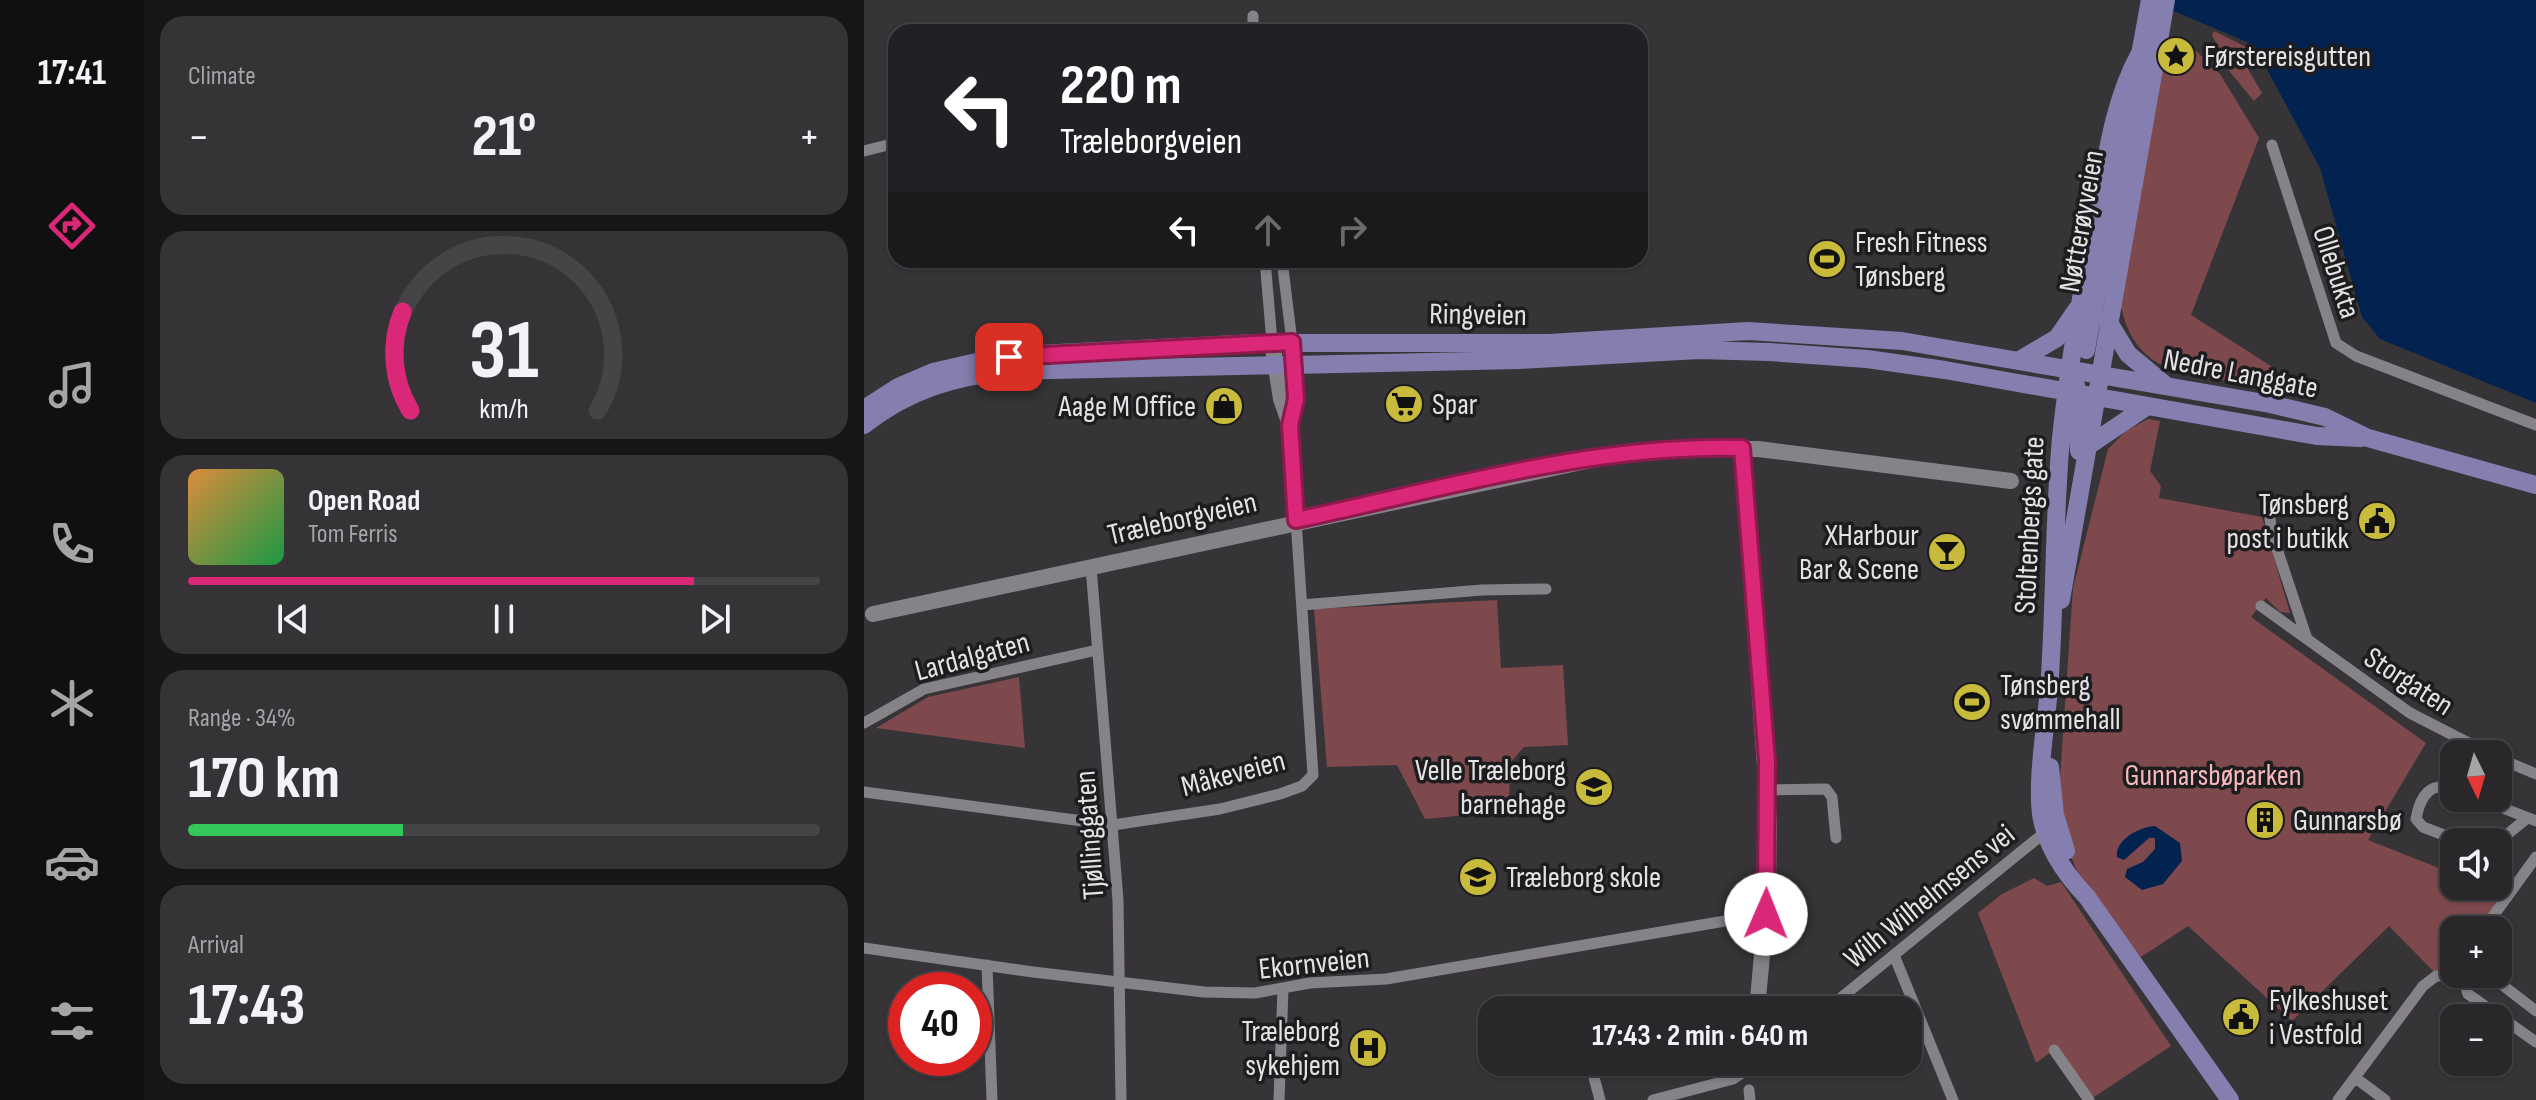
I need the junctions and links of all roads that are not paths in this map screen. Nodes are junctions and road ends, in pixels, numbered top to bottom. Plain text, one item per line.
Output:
1 (2150, 0) edge
2 (2166, 0) edge
3 (1253, 16) dead end
4 (1253, 24) edge
5 (2152, 30) junction
6 (2140, 53) junction
7 (888, 145) edge
8 (2272, 145) dead end
9 (864, 151) edge
10 (1266, 268) edge
11 (1283, 268) edge
12 (2079, 306) junction
13 (2108, 321) junction
14 (1272, 342) junction
15 (1292, 342) junction
16 (2018, 361) junction
17 (1284, 364) junction
18 (2085, 374) junction
19 (2164, 384) junction
20 (2080, 395) junction
21 (2146, 407) junction
22 (864, 409) edge
23 (864, 425) edge
24 (2536, 425) edge
25 (2368, 438) junction
26 (2088, 446) junction
27 (1742, 448) junction
28 (2081, 476) junction
29 (2011, 481) dead end
30 (2536, 485) edge
31 (2269, 511) dead end
32 (1296, 520) junction
33 (1091, 567) junction
34 (1546, 589) dead end
35 (1302, 605) junction
36 (2261, 606) dead end
37 (873, 614) dead end
38 (2307, 639) junction
39 (1097, 650) junction
40 (2051, 661) junction
41 (864, 723) edge
42 (2046, 740) junction
43 (2462, 740) edge
44 (2512, 764) edge
45 (2536, 774) edge
46 (2440, 785) edge
47 (1768, 790) junction
48 (864, 792) edge
49 (2511, 812) edge
50 (2055, 815) junction
51 (2531, 820) edge
52 (1113, 825) junction
53 (2046, 832) junction
54 (2512, 833) edge
55 (2440, 834) edge
56 (1836, 838) dead end
57 (2536, 857) edge
58 (2087, 897) junction
59 (1766, 914) junction
60 (2493, 916) edge
61 (864, 948) edge
62 (1894, 955) junction
63 (987, 965) junction
64 (2440, 976) edge
65 (1121, 981) junction
66 (2466, 988) edge
67 (2506, 988) edge
68 (1283, 989) junction
69 (1758, 996) edge
70 (1843, 996) edge
71 (2536, 1011) edge
72 (2536, 1042) edge
73 (2054, 1050) dead end
74 (1594, 1076) edge
75 (1738, 1076) edge
76 (2357, 1079) junction
77 (992, 1100) edge
78 (1121, 1100) edge
79 (1279, 1100) edge
80 (1600, 1100) edge
81 (1653, 1100) edge
82 (1953, 1100) edge
83 (2089, 1100) edge
84 (2230, 1100) edge
85 (2338, 1100) edge
86 (2385, 1100) edge

1 - 5 main road
2 - 5 main road
3 - 4 street
5 - 6 main road, Nøtterøyveien
5 - 13 main road, Nøtterøyveien
6 - 12 main road, Nøtterøyveien
6 - 18 main road, Nøtterøyveien
7 - 9 street
8 - 24 street, Ollebukta
10 - 14 street
11 - 15 street, Måkeveien
12 - 16 main road
12 - 18 main road, Nøtterøyveien
13 - 18 main road, Nøtterøyveien
13 - 19 main road
14 - 15 main road, Ringveien
14 - 17 street, Måkeveien
14 - 22 main road, Ringveien
15 - 16 main road, Ringveien
15 - 17 street, Måkeveien
16 - 18 main road, Ringveien
17 - 20 main road, Ringveien
17 - 23 main road, Ringveien
17 - 32 street, Måkeveien
18 - 19 main road, Nedre Langgate
18 - 20 main road, Nøtterøyveien
18 - 20 main road, Stoltenbergs gate
19 - 25 main road, Nedre Langgate
20 - 21 main road, Nedre Langgate
20 - 26 main road, Stoltenbergs gate
20 - 28 main road, Stoltenbergs gate
20 - 40 main road, Stoltenbergs gate
21 - 25 main road, Nedre Langgate
21 - 26 main road
25 - 30 main road, Nedre Langgate
26 - 28 main road, Stoltenbergs gate
27 - 29 street, Træleborgveien
27 - 32 street, Træleborgveien
27 - 47 street
28 - 40 main road, Stoltenbergs gate
31 - 38 street
32 - 33 street, Træleborgveien
32 - 35 street, Måkeveien
33 - 37 street, Træleborgveien
33 - 39 street, Tjøllinggaten
34 - 35 street
35 - 52 street, Måkeveien
36 - 38 street, Storgaten
38 - 43 street, Storgaten
39 - 41 street, Lardalgaten
39 - 52 street, Tjøllinggaten
40 - 42 main road, Stoltenbergs gate
42 - 50 main road, Stoltenbergs gate
42 - 53 main road, Stoltenbergs gate
44 - 45 street
46 - 55 street
47 - 56 street
47 - 59 street
48 - 52 street, Måkeveien
49 - 51 street
50 - 53 street, Wilh Wilhelmsens vei
50 - 58 main road, Stoltenbergs gate
51 - 54 street
52 - 65 street, Tjøllinggaten
53 - 58 main road, Stoltenbergs gate
53 - 62 street, Wilh Wilhelmsens vei
57 - 60 street
58 - 84 main road, Stoltenbergs gate
59 - 68 street, Ekornveien
59 - 69 street
61 - 63 street, Ekornveien
62 - 70 street, Wilh Wilhelmsens vei
62 - 82 street
63 - 65 street, Ekornveien
63 - 77 street
64 - 76 street
65 - 68 street, Ekornveien
65 - 78 street, Tjøllinggaten
66 - 72 street
67 - 71 street
68 - 79 street
73 - 83 street
74 - 80 street
75 - 81 street
76 - 85 street
76 - 86 street

